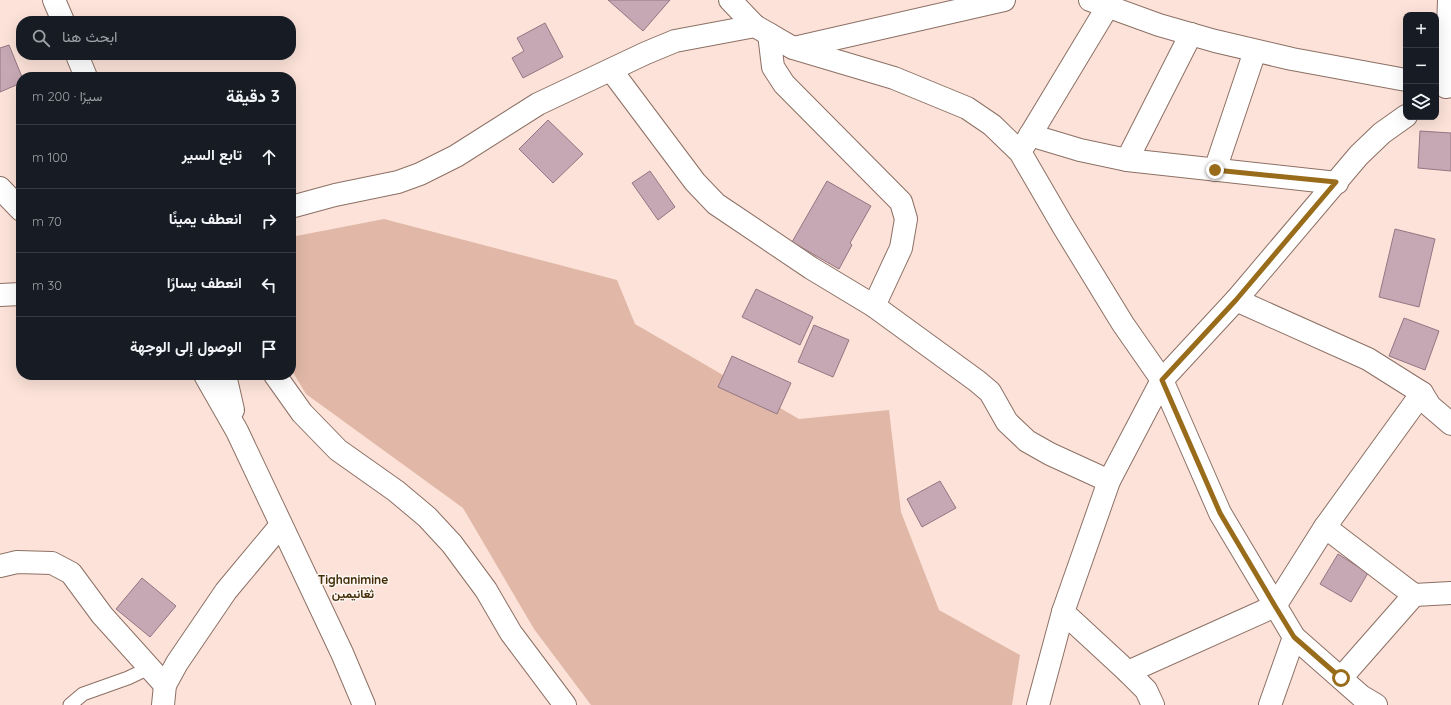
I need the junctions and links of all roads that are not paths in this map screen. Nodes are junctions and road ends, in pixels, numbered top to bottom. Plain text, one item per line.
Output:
1 (54, 0) edge
2 (730, 0) edge
3 (1004, 0) edge
4 (1449, 0) edge
5 (1099, 3) edge
6 (61, 16) edge
7 (762, 30) junction
8 (1191, 34) junction
9 (792, 48) junction
10 (1255, 51) junction
11 (79, 60) edge
12 (611, 70) junction
13 (84, 72) edge
14 (1403, 79) edge
15 (1442, 88) edge
16 (1403, 118) edge
17 (1025, 143) junction
18 (1127, 160) junction
19 (1215, 170) junction
20 (1336, 182) junction
21 (0, 188) edge
22 (16, 205) edge
23 (296, 206) edge
24 (16, 294) edge
25 (0, 295) edge
26 (1236, 300) junction
27 (874, 306) junction
28 (208, 380) edge
29 (227, 380) edge
30 (278, 380) edge
31 (1162, 380) junction
32 (1422, 393) junction
33 (1451, 424) edge
34 (237, 431) junction
35 (1109, 481) junction
36 (281, 525) junction
37 (1325, 527) junction
38 (0, 566) edge
39 (1451, 593) edge
40 (1414, 595) junction
41 (1275, 606) junction
42 (1063, 612) junction
43 (1294, 637) junction
44 (149, 668) junction
45 (1128, 672) junction
46 (1341, 678) junction
47 (164, 695) edge
48 (70, 705) edge
49 (364, 705) edge
50 (565, 705) edge
51 (1038, 705) edge
52 (1153, 705) edge
53 (1270, 705) edge
54 (1376, 705) edge

1 - 6 street
2 - 7 street
3 - 9 street
4 - 15 street
5 - 8 street
5 - 17 street
7 - 9 street
7 - 12 street
7 - 27 street
8 - 10 street
8 - 18 street
9 - 17 street
10 - 14 street
10 - 19 street
11 - 13 street
12 - 23 street
12 - 27 street
16 - 20 street
17 - 18 street
17 - 31 street
18 - 19 street
19 - 20 street
20 - 26 street
21 - 22 street
24 - 25 street
26 - 31 street
26 - 32 street
27 - 35 street
28 - 34 street
29 - 34 street
30 - 50 street
31 - 35 street
31 - 41 street
32 - 33 street
32 - 37 street
34 - 36 street
35 - 42 street
36 - 47 street
36 - 49 street
37 - 40 street
37 - 41 street
38 - 44 street
39 - 40 street
40 - 46 street
41 - 43 street
41 - 45 street
42 - 45 street
42 - 51 street
43 - 46 street
43 - 53 street
44 - 47 street
44 - 48 lane
45 - 52 street
46 - 54 street

